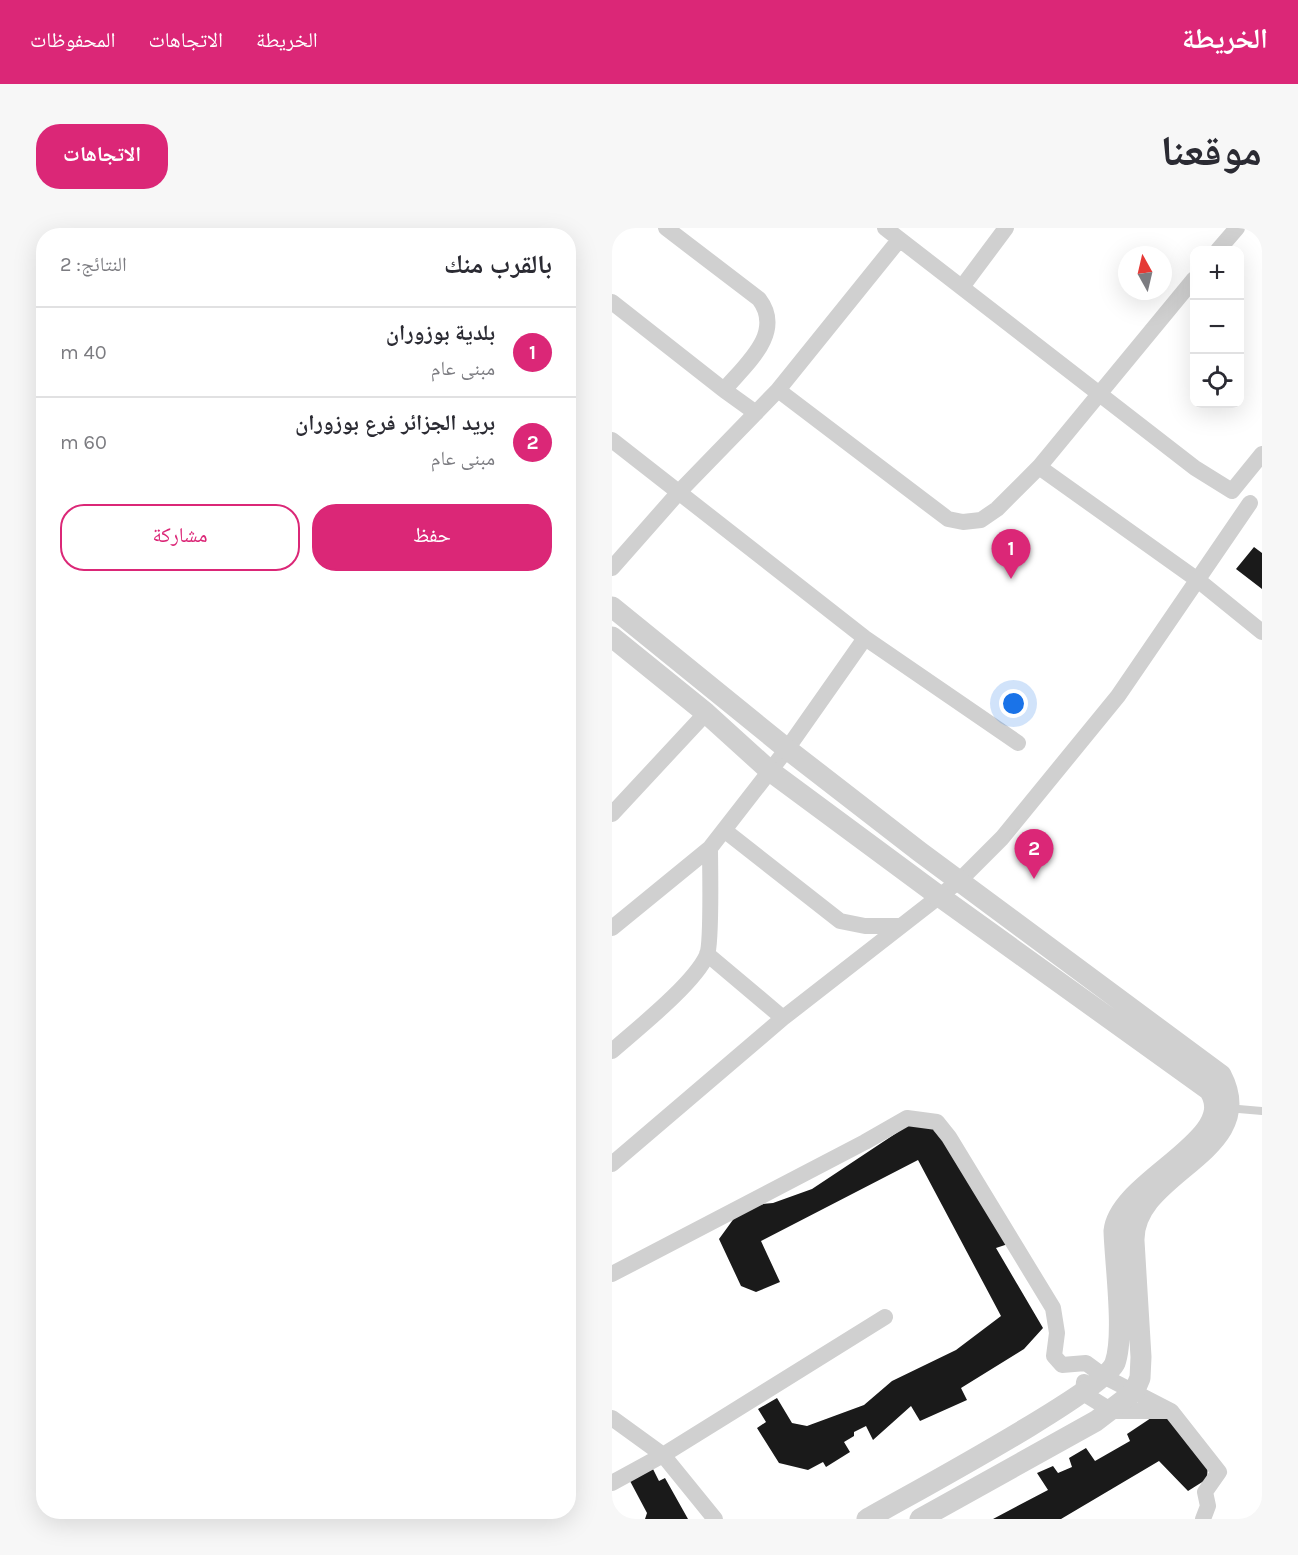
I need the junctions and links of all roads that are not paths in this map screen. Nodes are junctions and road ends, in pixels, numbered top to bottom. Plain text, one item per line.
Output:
1 (666, 228) edge
2 (885, 228) edge
3 (1006, 228) edge
4 (1237, 228) edge
5 (899, 240) junction
6 (1221, 246) edge
7 (1190, 284) edge
8 (962, 287) junction
9 (612, 302) edge
10 (724, 390) junction
11 (778, 390) junction
12 (1101, 393) junction
13 (756, 413) junction
14 (612, 440) edge
15 (1262, 454) edge
16 (1039, 467) junction
17 (1232, 491) junction
18 (680, 492) junction
19 (1256, 507) edge
20 (612, 568) edge
21 (1198, 582) junction
22 (612, 607) edge
23 (1262, 632) edge
24 (612, 637) edge
25 (865, 638) junction
26 (706, 713) junction
27 (1018, 743) dead end
28 (786, 749) junction
29 (770, 771) junction
30 (612, 814) edge
31 (724, 830) junction
32 (710, 848) junction
33 (920, 852) junction
34 (907, 872) junction
35 (959, 881) junction
36 (939, 896) junction
37 (900, 926) junction
38 (612, 928) edge
39 (707, 954) junction
40 (783, 1018) junction
41 (612, 1051) edge
42 (1225, 1108) junction
43 (1262, 1111) edge
44 (612, 1164) edge
45 (612, 1274) edge
46 (885, 1317) dead end
47 (1086, 1363) junction
48 (1105, 1377) junction
49 (1134, 1392) junction
50 (1083, 1393) junction
51 (1112, 1411) junction
52 (1171, 1411) junction
53 (612, 1418) edge
54 (663, 1455) junction
55 (612, 1483) edge
56 (715, 1519) edge
57 (867, 1519) edge
58 (920, 1519) edge
59 (1203, 1519) edge

1 - 10 street
2 - 5 street
3 - 8 street
4 - 6 street
5 - 8 street
5 - 11 street
7 - 12 street
8 - 12 street
9 - 10 street
10 - 13 street
11 - 13 street
11 - 16 street
12 - 16 street
12 - 17 street
13 - 18 street
14 - 18 street
15 - 17 street
16 - 21 street
17 - 19 street
18 - 20 street
18 - 25 street
19 - 21 street
21 - 23 street
21 - 35 street
22 - 28 street
24 - 26 street
25 - 27 street
25 - 28 street
26 - 29 street
26 - 30 street
28 - 29 street
28 - 33 street
29 - 31 street
29 - 34 street
31 - 32 street
31 - 37 street
32 - 38 street
32 - 39 street
33 - 34 street
33 - 35 street
34 - 36 street
35 - 36 street
35 - 42 street
36 - 37 street
36 - 42 street
37 - 40 street
39 - 40 street
39 - 41 street
40 - 44 street
42 - 43 lane
42 - 48 street
42 - 49 street
45 - 47 street
46 - 54 street
47 - 48 street
47 - 50 street
48 - 49 street
48 - 50 street
49 - 51 street
49 - 52 street
50 - 51 street
50 - 57 street
51 - 52 street
51 - 58 street
52 - 59 street
53 - 54 street
54 - 55 street
54 - 56 street

